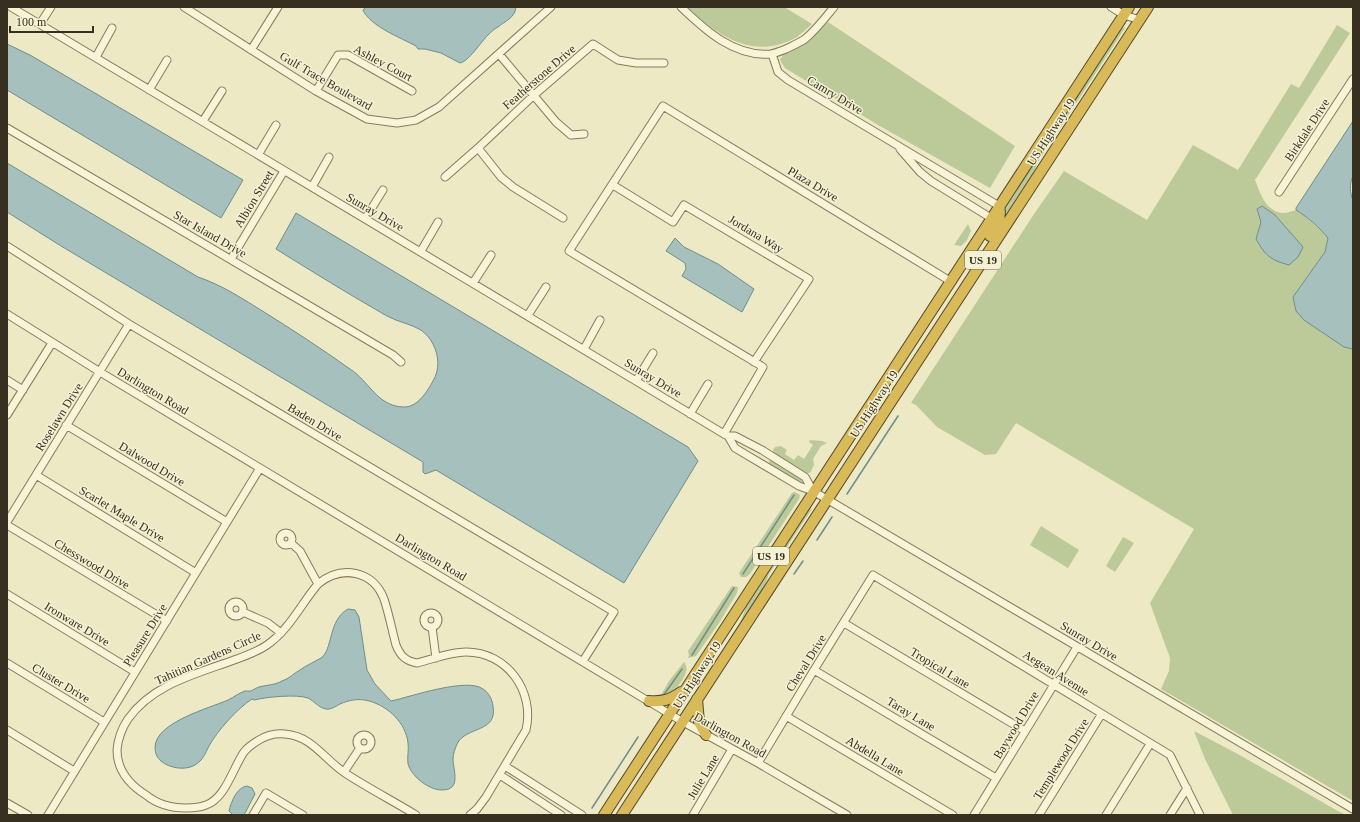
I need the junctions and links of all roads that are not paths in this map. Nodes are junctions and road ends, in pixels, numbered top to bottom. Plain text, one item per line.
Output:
1 (10, 7) edge
2 (51, 7) edge
3 (184, 7) edge
4 (277, 7) edge
5 (550, 7) edge
6 (681, 7) edge
7 (834, 7) edge
8 (1111, 7) edge
9 (1148, 7) edge
10 (1127, 10) edge
11 (1140, 20) junction
12 (40, 24) junction
13 (112, 28) dead end
14 (251, 50) junction
15 (499, 54) junction
16 (772, 54) junction
17 (96, 57) junction
18 (167, 60) dead end
19 (664, 63) dead end
20 (1353, 79) edge
21 (149, 90) junction
22 (222, 91) dead end
23 (316, 91) junction
24 (412, 91) dead end
25 (534, 95) junction
26 (203, 122) junction
27 (276, 125) dead end
28 (7, 128) edge
29 (584, 134) dead end
30 (898, 146) junction
31 (478, 148) junction
32 (258, 155) junction
33 (329, 158) dead end
34 (284, 171) junction
35 (445, 177) dead end
36 (613, 185) junction
37 (312, 187) junction
38 (383, 190) dead end
39 (1279, 192) dead end
40 (999, 206) junction
41 (563, 218) dead end
42 (991, 218) junction
43 (365, 219) junction
44 (438, 222) dead end
45 (7, 246) edge
46 (421, 251) junction
47 (491, 255) dead end
48 (231, 259) junction
49 (950, 281) junction
50 (473, 283) junction
51 (546, 288) dead end
52 (949, 311) junction
53 (7, 314) edge
54 (528, 315) junction
55 (600, 320) dead end
56 (129, 324) junction
57 (52, 343) junction
58 (584, 349) junction
59 (653, 353) dead end
60 (400, 362) dead end
61 (754, 362) junction
62 (100, 372) junction
63 (7, 380) edge
64 (636, 381) junction
65 (708, 384) dead end
66 (23, 390) junction
67 (690, 414) junction
68 (7, 416) edge
69 (66, 425) junction
70 (726, 435) junction
71 (260, 468) junction
72 (36, 475) junction
73 (813, 491) junction
74 (827, 500) junction
75 (7, 522) edge
76 (227, 522) junction
77 (7, 525) edge
78 (291, 543) dead end
79 (196, 572) junction
80 (873, 575) joint
81 (318, 584) junction
82 (7, 594) edge
83 (242, 612) dead end
84 (167, 621) junction
85 (844, 623) junction
86 (432, 627) dead end
87 (281, 634) junction
88 (1077, 647) junction
89 (436, 658) junction
90 (583, 661) junction
91 (7, 663) edge
92 (814, 670) junction
93 (135, 672) junction
94 (1054, 684) junction
95 (685, 688) junction
96 (697, 699) junction
97 (649, 701) junction
98 (669, 713) junction
99 (1101, 715) junction
100 (786, 716) junction
101 (104, 722) junction
102 (683, 722) junction
103 (7, 730) edge
104 (1025, 731) junction
105 (706, 735) junction
106 (1150, 744) junction
107 (360, 748) dead end
108 (732, 749) junction
109 (758, 763) junction
110 (505, 766) junction
111 (74, 771) junction
112 (344, 772) junction
113 (517, 774) junction
114 (500, 775) junction
115 (996, 778) junction
116 (511, 783) junction
117 (1187, 788) junction
118 (8, 804) edge
119 (1353, 809) edge
120 (28, 815) edge
121 (48, 815) edge
122 (253, 815) edge
123 (303, 815) edge
124 (416, 815) edge
125 (470, 815) edge
126 (561, 815) edge
127 (582, 815) edge
128 (604, 815) edge
129 (622, 815) edge
130 (693, 815) edge
131 (847, 815) edge
132 (953, 815) edge
133 (974, 815) edge
134 (1039, 815) edge
135 (1106, 815) edge
136 (1170, 815) edge
137 (1200, 815) edge

1 - 12 street, Sunray Drive
2 - 12 street
3 - 14 street, Gulf Trace Boulevard
4 - 14 street
5 - 15 street, Gulf Trace Boulevard
6 - 16 street
7 - 16 street
8 - 10 street
9 - 11 highway, US Highway 19 / US 19
10 - 11 street
10 - 40 highway, US Highway 19 / US 19
11 - 52 highway, US Highway 19 / US 19
12 - 17 street, Sunray Drive
13 - 17 street
14 - 23 street, Gulf Trace Boulevard
15 - 23 street, Gulf Trace Boulevard
15 - 25 street
16 - 30 street, Camry Drive
17 - 21 street, Sunray Drive
18 - 21 street
19 - 25 street, Featherstone Drive
20 - 39 street, Birkdale Drive
21 - 26 street, Sunray Drive
22 - 26 street
23 - 24 street, Ashley Court
25 - 29 street
25 - 31 street, Featherstone Drive
26 - 32 street, Sunray Drive
27 - 32 street
28 - 48 street, Star Island Drive
30 - 40 street, Camry Drive
30 - 42 street, Camry Drive
31 - 35 street, Featherstone Drive
31 - 41 street
32 - 34 street, Sunray Drive
33 - 37 street
34 - 37 street, Sunray Drive
34 - 48 street, Albion Street
36 - 49 street, Plaza Drive
36 - 61 street
36 - 61 street, Jordana Way
37 - 43 street, Sunray Drive
38 - 43 street
40 - 42 highway, US Highway 19 / US 19
40 - 52 highway
42 - 49 highway, US Highway 19 / US 19
43 - 46 street, Sunray Drive
44 - 46 street
45 - 56 street, Baden Drive
46 - 50 street, Sunray Drive
47 - 50 street
48 - 60 street, Star Island Drive
49 - 73 highway, US Highway 19 / US 19
50 - 54 street, Sunray Drive
51 - 54 street
52 - 74 highway, US Highway 19 / US 19
53 - 57 street, Darlington Road
54 - 58 street, Sunray Drive
55 - 58 street
56 - 62 street, Roselawn Drive
56 - 90 street, Baden Drive
57 - 62 street, Darlington Road
57 - 66 street
58 - 64 street, Sunray Drive
59 - 64 street
61 - 70 street
62 - 69 street, Roselawn Drive
62 - 71 street, Darlington Road
63 - 66 street
64 - 67 street, Sunray Drive
65 - 67 street
66 - 68 street
67 - 70 street, Sunray Drive
69 - 72 street, Roselawn Drive
69 - 76 street, Dalwood Drive
70 - 73 street, Sunray Drive
70 - 73 street, Sunray Drive
71 - 76 street, Pleasure Drive
71 - 90 street, Darlington Road
72 - 75 street, Roselawn Drive
72 - 79 street, Scarlet Maple Drive
73 - 74 street, Sunray Drive
73 - 95 highway, US Highway 19 / US 19
74 - 88 street, Sunray Drive
74 - 96 highway, US Highway 19 / US 19
76 - 79 street, Pleasure Drive
77 - 84 street, Chesswood Drive
78 - 81 street
79 - 84 street, Pleasure Drive
80 - 85 street, Cheval Drive
80 - 94 street, Aegean Avenue
81 - 87 street, Tahitian Gardens Circle
81 - 89 street, Tahitian Gardens Circle
82 - 93 street, Ironware Drive
83 - 87 street, Tahitian Gardens Circle
84 - 93 street, Pleasure Drive
85 - 92 street, Cheval Drive
85 - 104 street, Tropical Lane
86 - 89 street
87 - 112 street, Tahitian Gardens Circle
88 - 94 street, Baywood Drive
88 - 119 street, Sunray Drive
89 - 110 street, Tahitian Gardens Circle
90 - 97 street, Darlington Road
91 - 101 street, Cluster Drive
92 - 100 street, Cheval Drive
92 - 115 street, Taray Lane
93 - 101 street, Pleasure Drive
94 - 99 street, Aegean Avenue
94 - 104 street, Baywood Drive
95 - 97 highway
95 - 98 highway, US Highway 19 / US 19
96 - 102 highway, US Highway 19 / US 19
96 - 105 highway
97 - 98 street, Darlington Road
98 - 102 street, Darlington Road
98 - 128 highway, US Highway 19 / US 19
99 - 106 street, Aegean Avenue
99 - 134 street, Templewood Drive
100 - 109 street, Cheval Drive
100 - 132 street, Abdella Lane
101 - 111 street, Pleasure Drive
102 - 105 street, Darlington Road
102 - 129 highway, US Highway 19 / US 19
103 - 111 street
104 - 115 street, Baywood Drive
105 - 108 street, Darlington Road
106 - 117 street, Aegean Avenue
106 - 135 street
107 - 112 street
108 - 109 street, Darlington Road
108 - 130 street, Julie Lane
109 - 131 street, Darlington Road
110 - 113 street
110 - 114 street, Tahitian Gardens Circle
111 - 121 street, Pleasure Drive
112 - 124 street, Tahitian Gardens Circle
113 - 116 street
113 - 127 street
114 - 116 street
114 - 125 street, Tahitian Gardens Circle
115 - 133 street, Baywood Drive
116 - 126 street
117 - 136 street
117 - 137 street, Aegean Avenue
118 - 120 street
122 - 123 street

